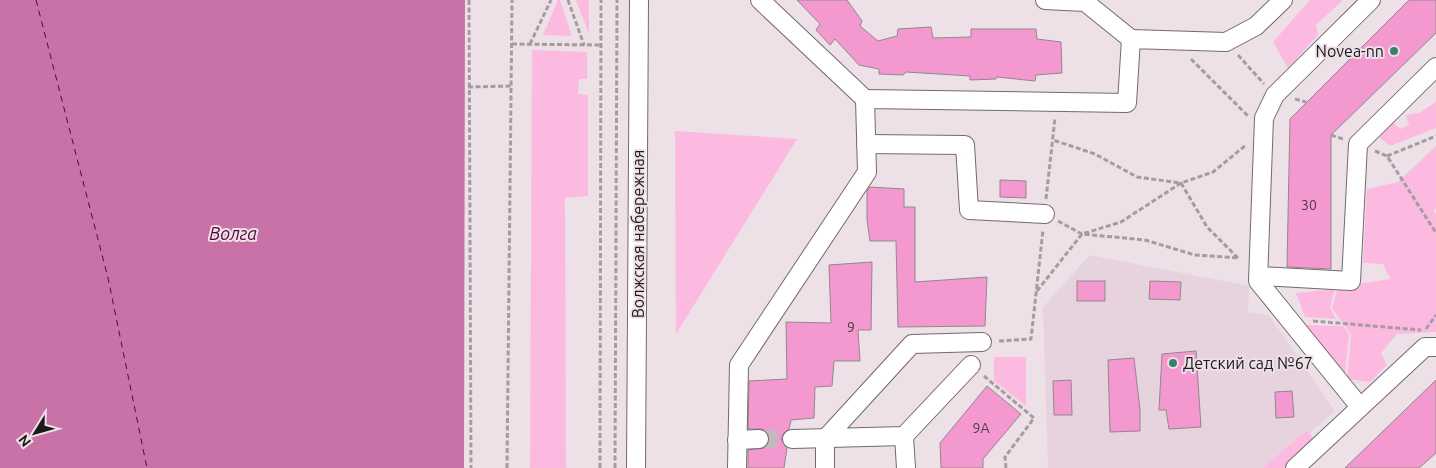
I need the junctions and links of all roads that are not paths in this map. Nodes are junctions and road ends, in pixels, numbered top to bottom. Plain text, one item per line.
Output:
1 (639, 0) edge
2 (760, 0) edge
3 (1045, 0) edge
4 (1283, 0) edge
5 (1371, 0) edge
6 (1085, 1) edge
7 (1131, 40) junction
8 (1436, 67) edge
9 (865, 99) junction
10 (866, 144) junction
11 (1045, 214) road end
12 (1259, 268) junction
13 (982, 342) road end
14 (1436, 347) edge
15 (977, 368) road end
16 (1360, 407) junction
17 (904, 436) junction
18 (759, 439) tunnel mouth
19 (737, 440) junction
20 (792, 440) tunnel mouth
21 (824, 440) junction
22 (636, 468) edge
23 (737, 468) edge
24 (824, 468) edge
25 (906, 468) edge
26 (1296, 468) edge

1 - 22 street, Волжская набережная
2 - 9 street
3 - 6 street
4 - 7 street
5 - 12 street
6 - 7 street
7 - 9 street
8 - 12 street
9 - 10 street
10 - 11 street
10 - 19 street
12 - 16 street
13 - 21 street
14 - 16 street
15 - 17 street
16 - 26 street
17 - 21 street
17 - 25 street
18 - 19 street
19 - 23 street
20 - 21 street
21 - 24 street

